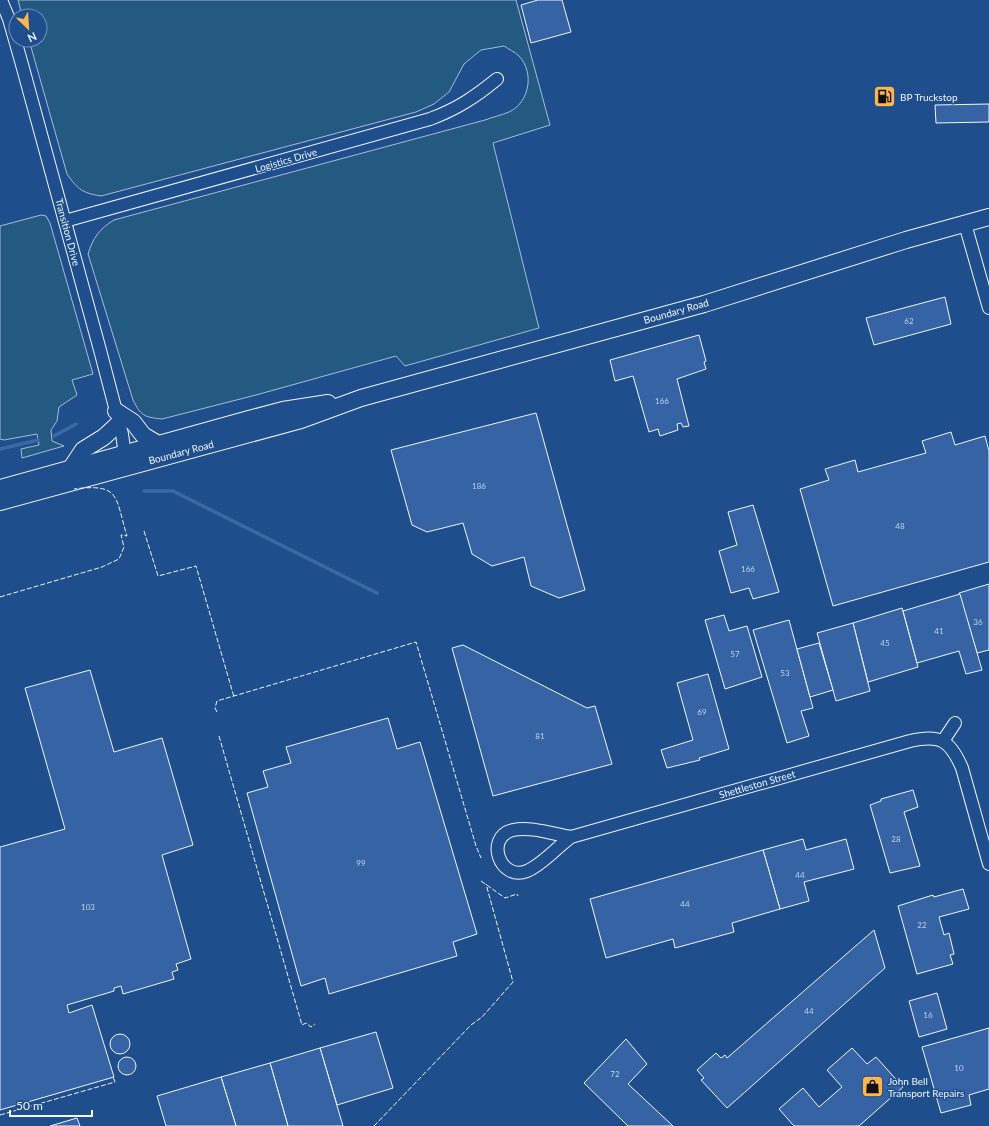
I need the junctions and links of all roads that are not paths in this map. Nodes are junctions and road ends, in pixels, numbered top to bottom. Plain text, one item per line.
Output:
1 (1, 0) edge
2 (497, 79) dead end
3 (989, 217) edge
4 (65, 221) junction
5 (965, 224) junction
6 (989, 308) edge
7 (361, 398) junction
8 (118, 417) junction
9 (158, 444) junction
10 (126, 460) junction
11 (71, 468) junction
12 (0, 488) edge
13 (0, 502) edge
14 (955, 723) dead end
15 (943, 741) junction
16 (570, 837) junction
17 (989, 864) edge

1 - 4 street, Transition Drive
2 - 4 street, Logistics Drive
3 - 5 main road, Boundary Road
4 - 8 street, Transition Drive
5 - 6 street
5 - 7 main road, Boundary Road
7 - 9 main road, Boundary Road
7 - 10 main road, Boundary Road
8 - 9 main road
8 - 10 street, Transition Drive
8 - 11 main road
9 - 10 main road, Boundary Road
10 - 11 main road, Boundary Road
10 - 13 main road, Boundary Road
11 - 12 main road, Boundary Road
14 - 15 street
15 - 16 street, Shettleston Street
15 - 17 street
16 - 16 street, Shettleston Street

